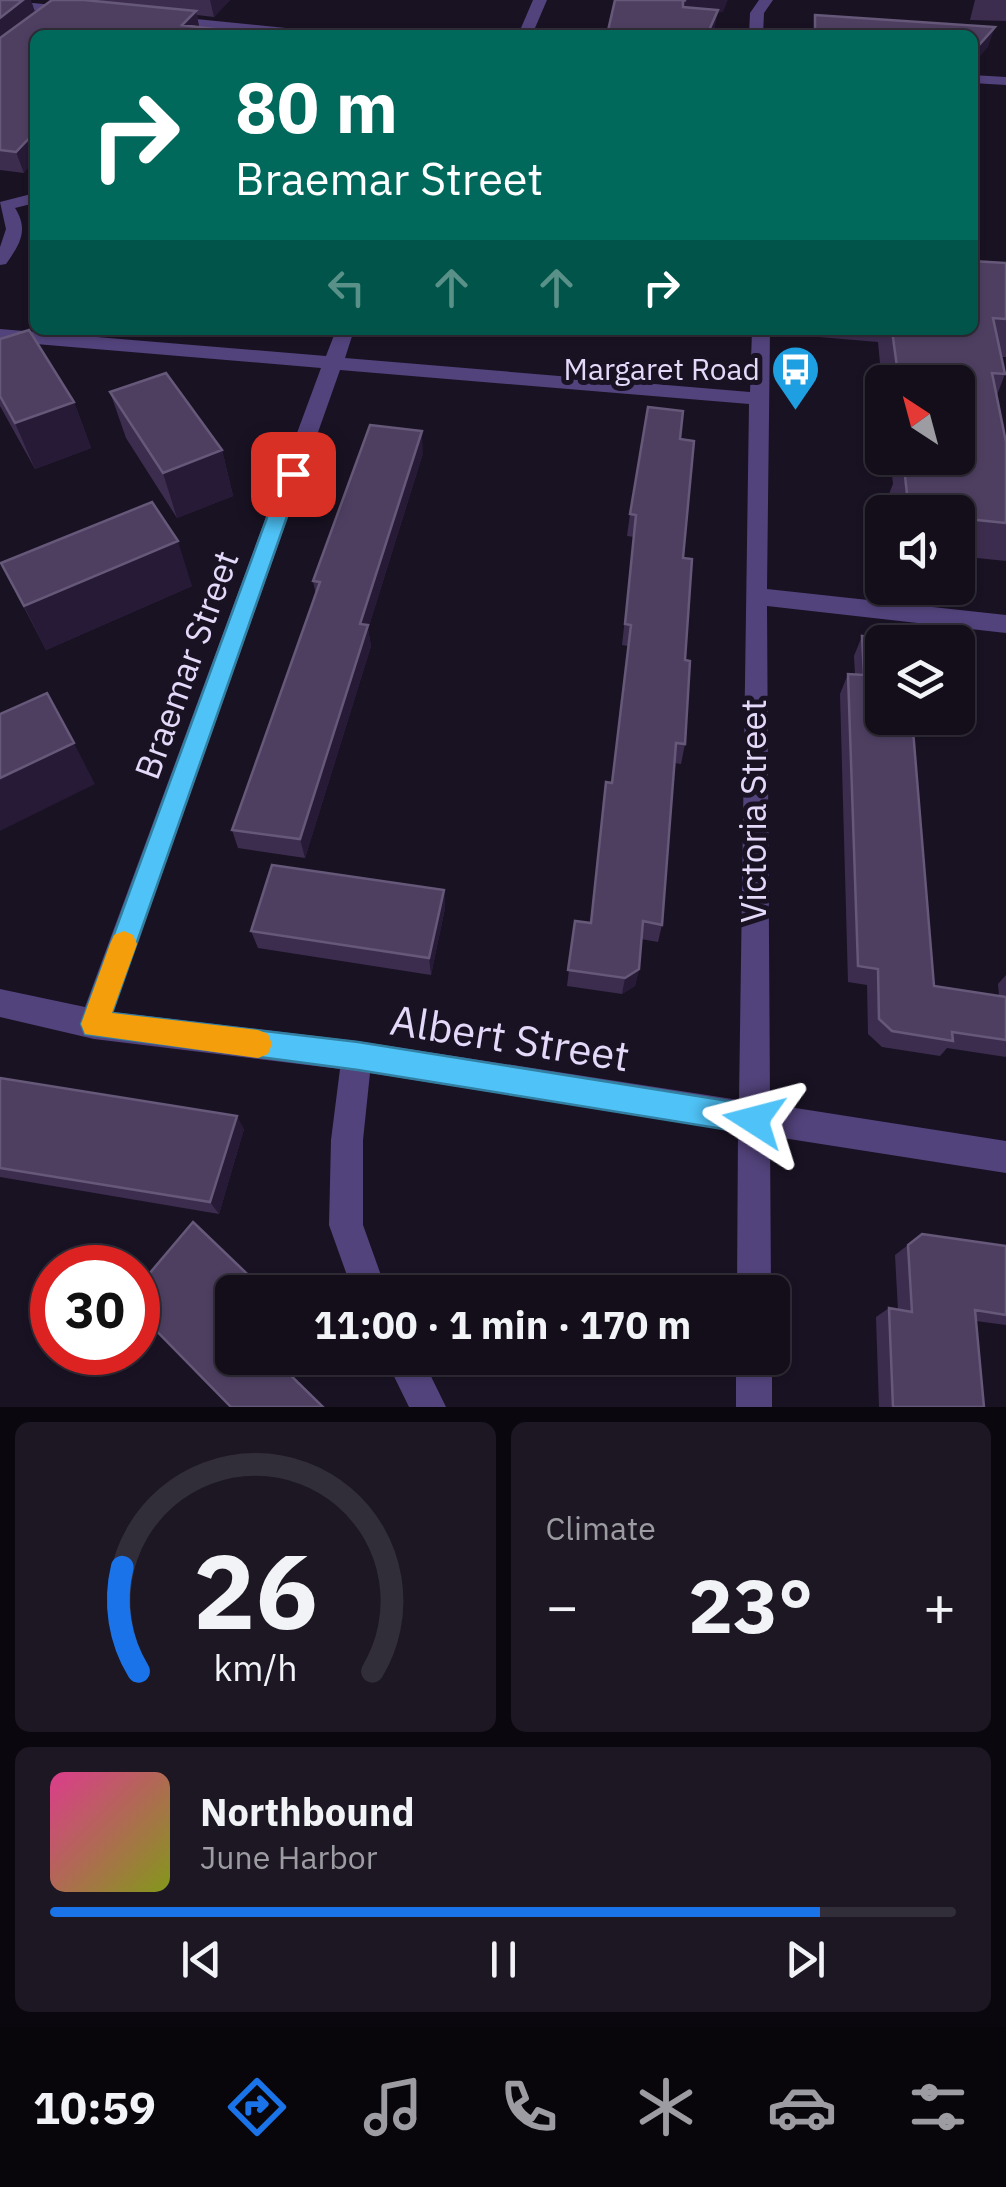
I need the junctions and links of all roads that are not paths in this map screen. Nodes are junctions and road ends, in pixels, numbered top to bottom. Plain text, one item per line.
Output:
1 (540, 0) edge
2 (766, 0) edge
3 (0, 3) edge
4 (63, 4) edge
5 (97, 13) edge
6 (156, 19) edge
7 (43, 20) edge
8 (265, 30) edge
9 (527, 30) edge
10 (756, 30) edge
11 (978, 79) edge
12 (1006, 81) edge
13 (30, 199) edge
14 (3, 207) edge
15 (0, 260) edge
16 (0, 335) edge
17 (343, 335) edge
18 (761, 335) edge
19 (332, 364) junction
20 (760, 398) junction
21 (755, 596) junction
22 (1006, 624) edge
23 (0, 1003) edge
24 (94, 1024) junction
25 (358, 1056) junction
26 (754, 1120) junction
27 (1006, 1156) edge
28 (364, 1275) edge
29 (754, 1275) edge
30 (412, 1375) edge
31 (754, 1375) edge
32 (428, 1407) edge
33 (754, 1407) edge

1 - 9 street
2 - 10 street
3 - 4 street
4 - 5 street
4 - 7 street
6 - 8 street
11 - 12 street
13 - 14 street
14 - 15 street
16 - 19 street
17 - 19 street, Braemar Street
18 - 20 street, Victoria Street
19 - 20 street
19 - 24 street, Braemar Street
20 - 21 street, Victoria Street
21 - 22 street
21 - 26 street, Victoria Street
23 - 24 street, Albert Street
24 - 25 street, Albert Street
25 - 26 street, Albert Street
25 - 28 street
26 - 27 street, Albert Street
26 - 29 street, Victoria Street
30 - 32 street
31 - 33 street

